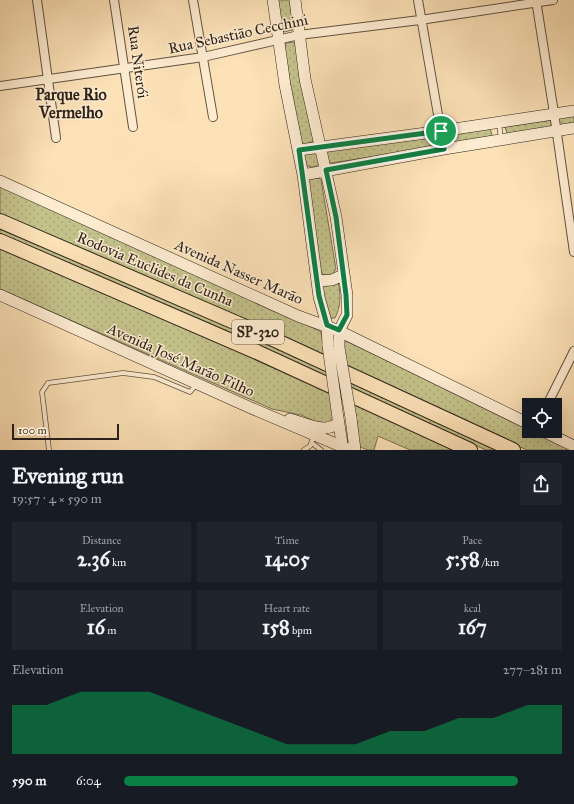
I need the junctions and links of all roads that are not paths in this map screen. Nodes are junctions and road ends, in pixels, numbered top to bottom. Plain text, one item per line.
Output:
1 (37, 0) edge
2 (114, 0) edge
3 (193, 0) edge
4 (273, 0) edge
5 (296, 0) edge
6 (418, 0) edge
7 (553, 0) edge
8 (536, 1) edge
9 (420, 20) junction
10 (299, 34) junction
11 (278, 39) junction
12 (203, 58) junction
13 (124, 70) junction
14 (47, 78) junction
15 (0, 86) edge
16 (574, 111) edge
17 (554, 113) junction
18 (213, 117) dead end
19 (499, 122) junction
20 (133, 127) dead end
21 (574, 128) edge
22 (441, 131) junction
23 (556, 131) junction
24 (56, 138) dead end
25 (500, 139) junction
26 (321, 147) junction
27 (444, 149) junction
28 (299, 150) junction
29 (326, 170) junction
30 (303, 175) junction
31 (0, 181) edge
32 (0, 220) edge
33 (0, 241) edge
34 (574, 252) edge
35 (343, 274) junction
36 (317, 281) junction
37 (0, 295) edge
38 (327, 325) junction
39 (339, 330) junction
40 (334, 347) junction
41 (574, 351) edge
42 (197, 384) junction
43 (550, 398) edge
44 (251, 408) junction
45 (339, 420) junction
46 (522, 421) edge
47 (557, 438) edge
48 (313, 439) junction
49 (574, 446) edge
50 (345, 449) edge
51 (49, 450) edge
52 (304, 450) edge
53 (321, 450) edge
54 (355, 450) edge
55 (470, 450) edge
56 (513, 450) edge

1 - 14 street
2 - 13 street, Rua Niterói
3 - 12 street
4 - 11 main road
5 - 10 main road
6 - 9 street
7 - 8 street, Rua Sebastião Cecchini
8 - 9 street, Rua Sebastião Cecchini
8 - 17 street
9 - 10 street, Rua Sebastião Cecchini
9 - 22 street
10 - 11 street, Rua Sebastião Cecchini
10 - 26 main road
11 - 12 street, Rua Sebastião Cecchini
11 - 28 main road
12 - 13 street, Rua Sebastião Cecchini
12 - 18 street
13 - 14 street, Rua Sebastião Cecchini
13 - 20 street, Rua Niterói
14 - 15 street, Rua Sebastião Cecchini
14 - 24 street
16 - 17 main road
17 - 19 main road
17 - 23 street
19 - 22 main road
19 - 25 lane
21 - 23 main road
22 - 26 main road
22 - 27 street
23 - 25 main road
23 - 34 street
25 - 27 main road
26 - 28 main road
26 - 29 main road
27 - 29 main road
28 - 30 main road
29 - 30 main road
29 - 35 main road
30 - 36 main road
31 - 38 main road, Avenida Nasser Marão
32 - 56 highway, Rodovia Euclides da Cunha / SP-320
33 - 55 highway, SP-320
35 - 36 main road
35 - 39 main road
36 - 38 main road
37 - 42 main road, Avenida José Marão Filho
38 - 39 main road, Avenida Nasser Marão
38 - 40 main road
39 - 40 main road
39 - 46 main road, Avenida Nasser Marão
40 - 45 main road, bridge
40 - 54 main road, bridge
41 - 43 street
42 - 44 main road, Avenida José Marão Filho
42 - 51 lane
44 - 45 main road
44 - 48 main road, Avenida José Marão Filho
45 - 50 main road
47 - 49 main road
48 - 50 main road, Avenida José Marão Filho
48 - 52 lane
48 - 53 lane

